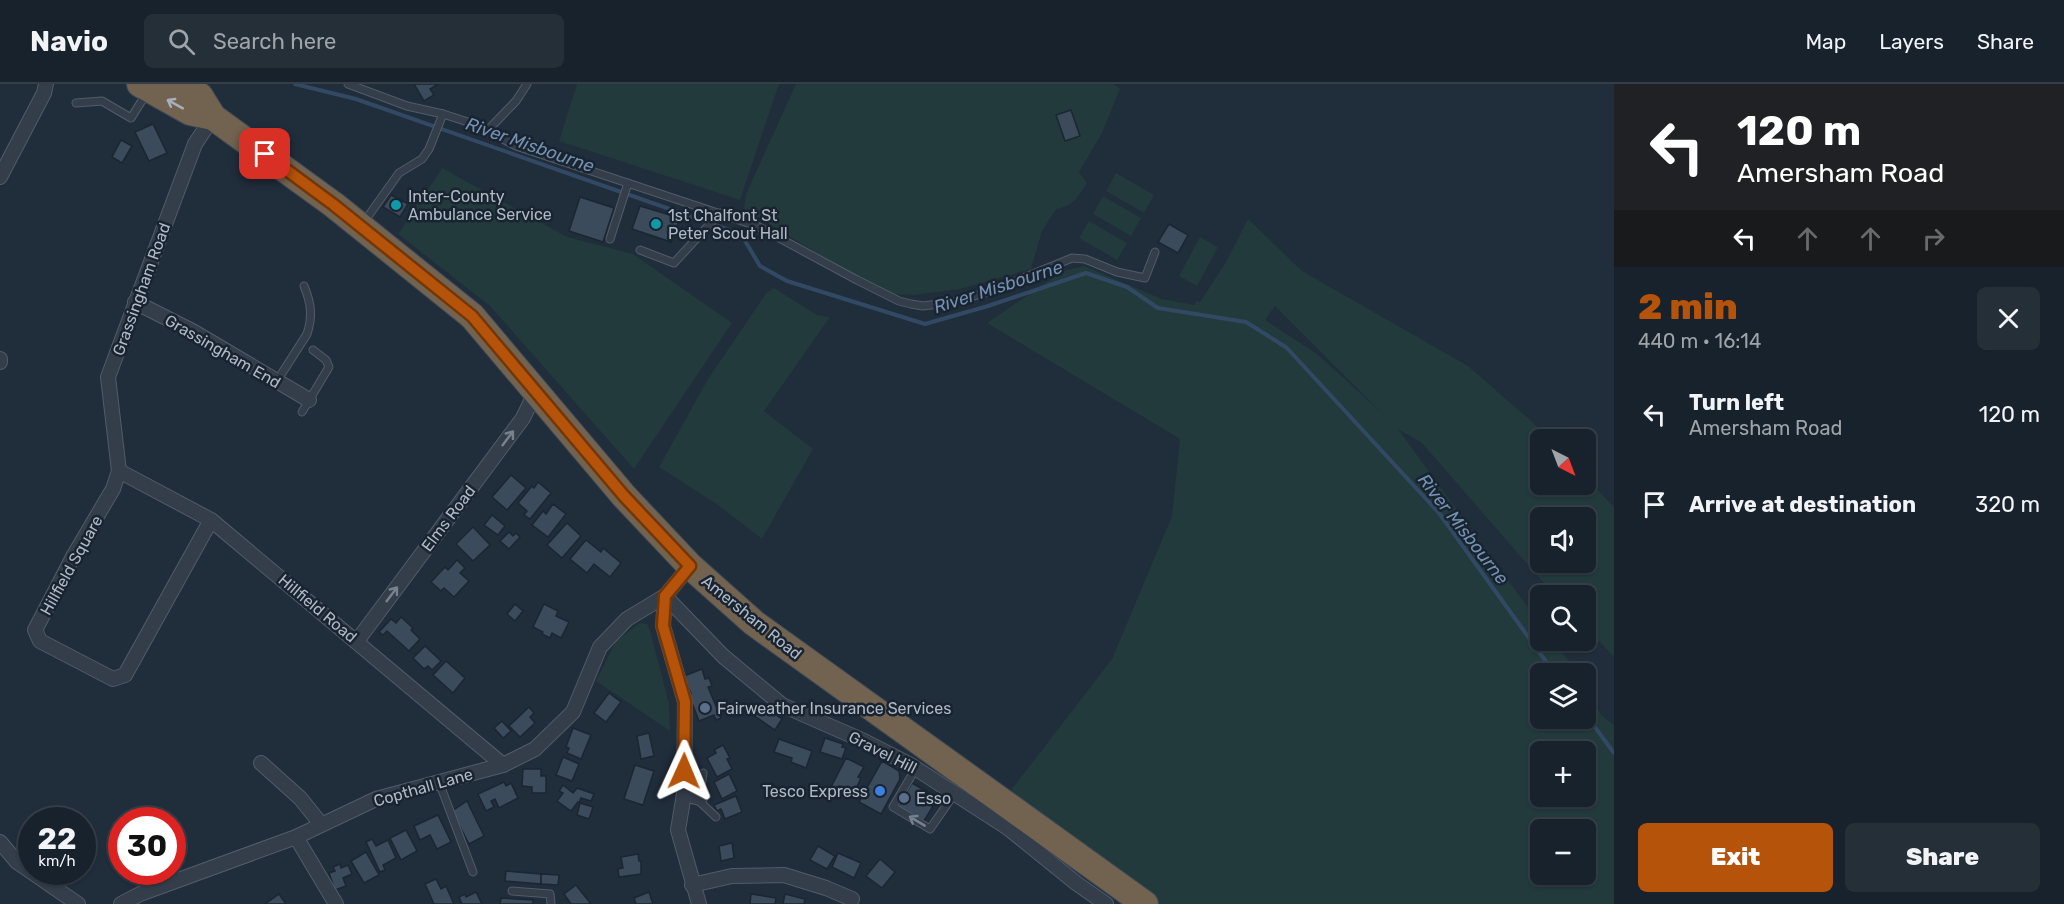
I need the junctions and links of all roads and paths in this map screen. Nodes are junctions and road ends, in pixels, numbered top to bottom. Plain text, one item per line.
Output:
1 (46, 84) edge
2 (180, 84) edge
3 (348, 84) edge
4 (527, 84) edge
5 (144, 87) edge
6 (76, 103) dead end
7 (443, 114) junction
8 (213, 117) junction
9 (487, 131) junction
10 (0, 177) edge
11 (625, 190) junction
12 (720, 213) junction
13 (361, 226) junction
14 (610, 239) dead end
15 (640, 250) dead end
16 (1155, 252) dead end
17 (304, 286) dead end
18 (135, 302) junction
19 (313, 350) dead end
20 (277, 381) junction
21 (536, 393) junction
22 (306, 406) joint
23 (119, 471) junction
24 (211, 520) junction
25 (690, 566) junction
26 (665, 596) junction
27 (357, 641) junction
28 (915, 759) junction
29 (261, 763) dead end
30 (503, 765) junction
31 (703, 773) dead end
32 (439, 782) junction
33 (955, 793) junction
34 (684, 794) junction
35 (700, 798) junction
36 (716, 818) dead end
37 (321, 824) junction
38 (296, 837) junction
39 (0, 842) edge
40 (473, 872) dead end
41 (692, 885) junction
42 (512, 891) dead end
43 (852, 899) dead end
44 (78, 904) edge
45 (121, 904) edge
46 (336, 904) edge
47 (551, 904) edge
48 (699, 904) edge
49 (1106, 904) edge
50 (1145, 904) edge

1 - 10 street
2 - 8 highway, Amersham Road
3 - 7 lane
4 - 9 lane
5 - 6 lane
8 -> 5 highway, Amersham Road
7 - 9 lane
7 - 13 lane
8 - 13 highway, Amersham Road
8 - 18 street, Grassingham Road
9 - 11 lane
11 - 12 lane
11 - 14 lane
12 - 15 lane
12 - 16 lane
13 - 21 highway, Amersham Road
17 - 20 lane
18 - 20 street, Grassingham End
18 - 23 street, Grassingham Road
19 - 22 lane
20 - 22 street, Grassingham End
21 - 25 highway, Amersham Road
27 -> 21 street, Elms Road
23 - 24 street, Hillfield Road
23 - 24 street, Hillfield Square
24 - 27 street, Hillfield Road
25 - 26 street, Copthall Lane
25 - 28 highway, Amersham Road
26 - 28 street, Gravel Hill
26 - 30 street, Copthall Lane
26 - 34 street
27 - 30 street, Hillfield Road
28 - 33 street, Gravel Hill
33 -> 28 lane
28 - 50 highway, Amersham Road
29 - 37 street
30 - 32 street, Copthall Lane
31 - 35 lane
32 - 37 street, Copthall Lane
32 - 40 lane
33 - 49 street, Gravel Hill
34 - 35 street
34 - 41 street
35 - 36 lane
37 - 38 street, Copthall Lane
38 - 45 street, Copthall Lane
38 - 46 street
39 - 44 street
41 - 43 street
41 - 48 street
42 - 47 lane

